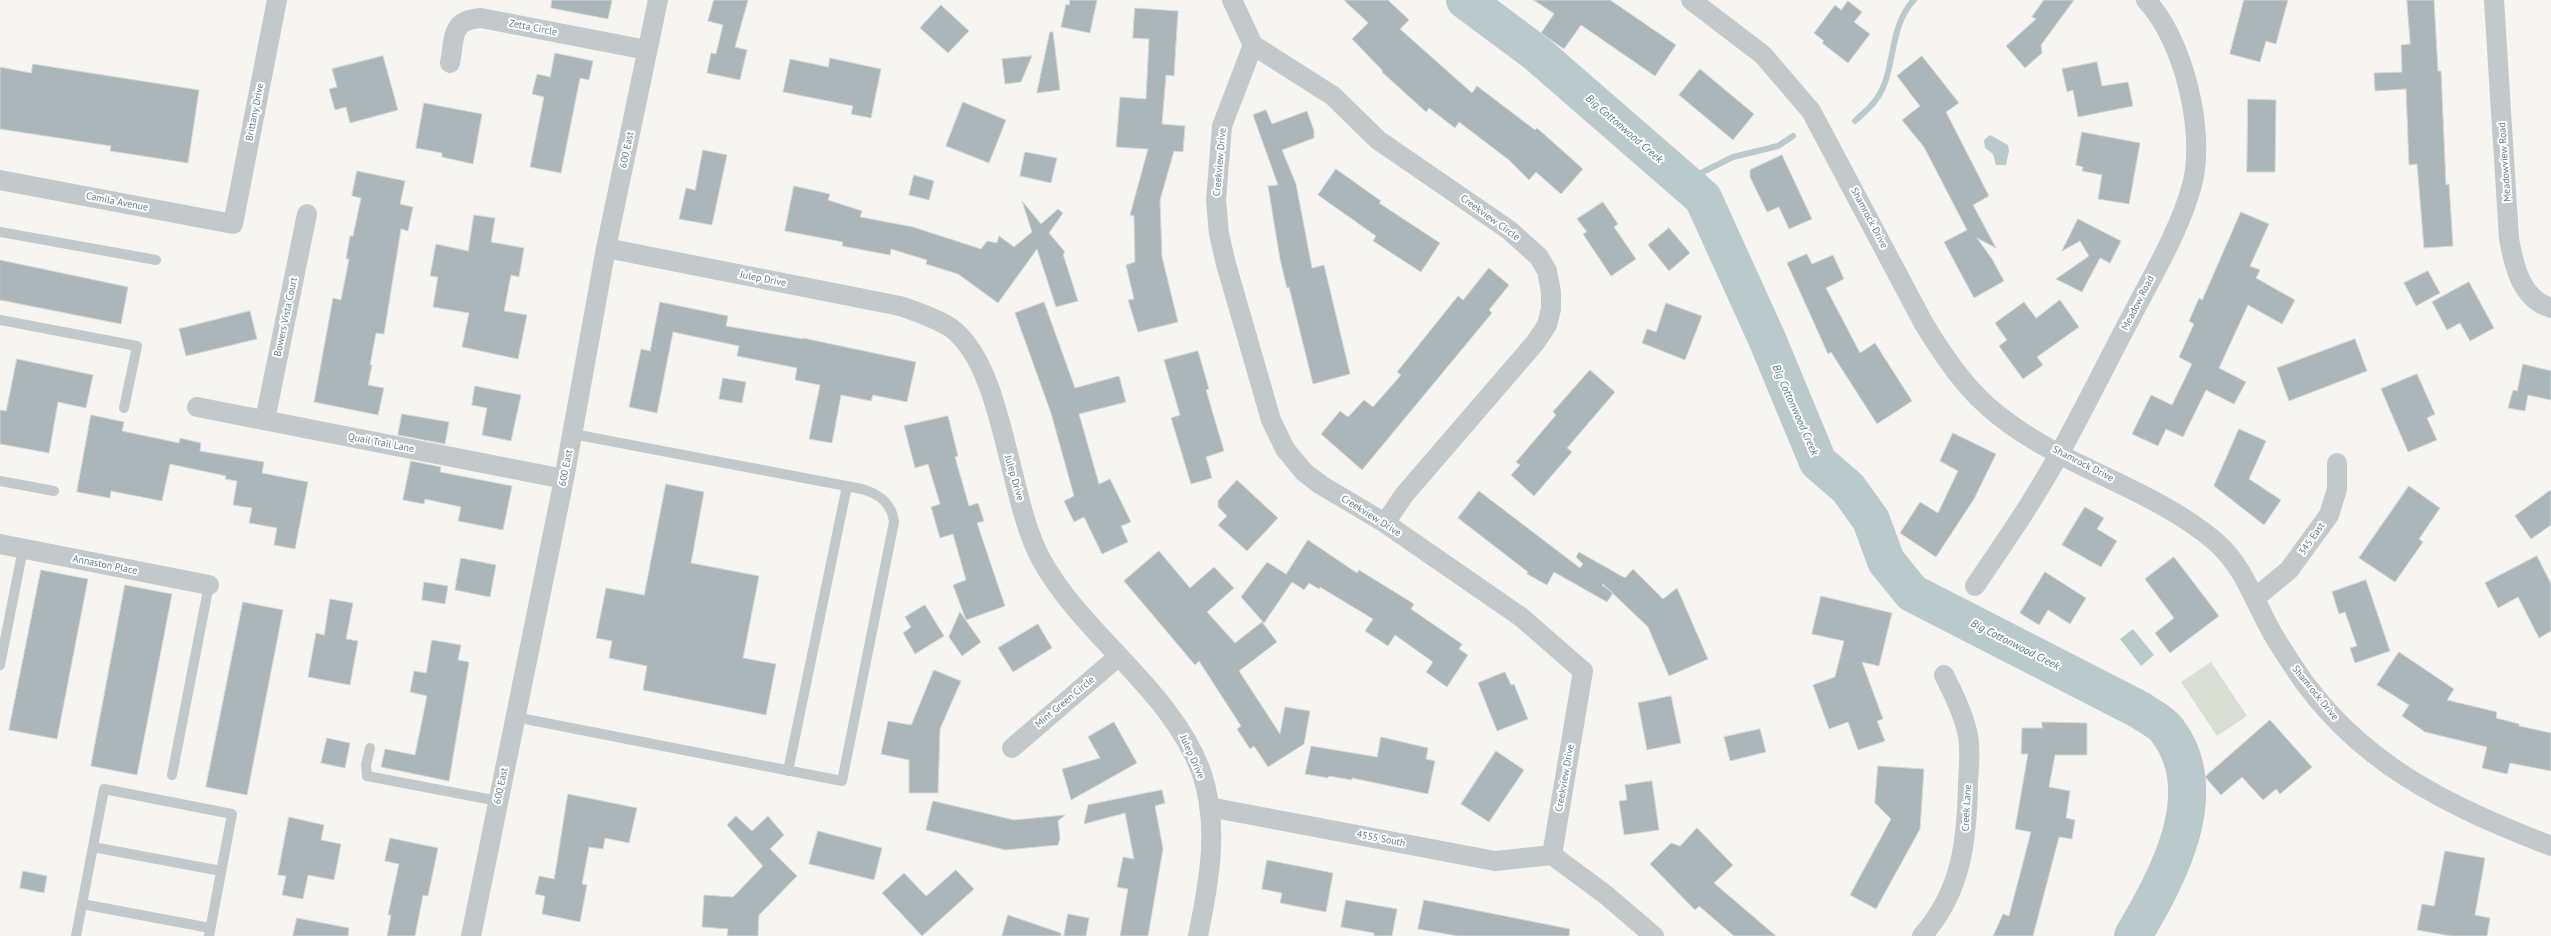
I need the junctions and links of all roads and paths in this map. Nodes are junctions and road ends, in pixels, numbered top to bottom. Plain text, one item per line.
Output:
1 (277, 0) edge
2 (658, 0) edge
3 (1232, 0) edge
4 (1691, 0) edge
5 (2494, 0) edge
6 (2152, 2) edge
7 (1253, 45) junction
8 (647, 50) junction
9 (450, 63) dead end
10 (0, 180) edge
11 (307, 214) dead end
12 (233, 224) joint
13 (0, 232) edge
14 (606, 248) junction
15 (156, 260) dead end
16 (2551, 308) edge
17 (0, 320) edge
18 (197, 407) dead end
19 (124, 408) dead end
20 (265, 420) junction
21 (573, 434) junction
22 (2060, 453) junction
23 (2337, 463) dead end
24 (564, 479) junction
25 (0, 481) edge
26 (847, 486) junction
27 (54, 491) dead end
28 (1385, 523) junction
29 (0, 544) edge
30 (23, 549) junction
31 (209, 585) joint
32 (1975, 586) dead end
33 (2255, 598) junction
34 (1119, 656) junction
35 (0, 665) edge
36 (1944, 675) dead end
37 (515, 718) junction
38 (370, 748) dead end
39 (1012, 748) dead end
40 (788, 771) junction
41 (172, 775) dead end
42 (498, 802) junction
43 (1210, 807) junction
44 (2551, 846) edge
45 (93, 847) junction
46 (1552, 855) junction
47 (221, 871) junction
48 (82, 904) junction
49 (210, 932) edge
50 (76, 936) edge
51 (471, 936) edge
52 (1198, 936) edge
53 (1654, 936) edge
54 (1922, 936) edge

1 - 12 street, Brittany Drive
2 - 8 street, 600 East
3 - 7 street
4 - 22 street, Shamrock Drive
5 - 16 street, Meadowview Road
6 - 22 street, Meadow Road
7 - 28 street, Creekview Drive
7 - 28 street, Creekview Circle
8 - 9 street, Zetta Circle
8 - 14 street, 600 East
10 - 12 street, Camila Avenue
11 - 20 street, Bowers Vista Court
13 - 15 lane
14 - 21 street, 600 East
14 - 34 street, Julep Drive
17 - 19 lane
18 - 20 street, Quail Trail Lane
20 - 24 street, Quail Trail Lane
21 - 24 street, 600 East
21 - 26 lane
22 - 32 street, Meadow Road
22 - 33 street, Shamrock Drive
23 - 33 street, 345 East
24 - 37 street, 600 East
25 - 27 lane
26 - 40 lane
26 - 40 lane
28 - 46 street, Creekview Drive
29 - 30 street, Annaston Place
30 - 31 street, Annaston Place
30 - 35 lane
31 - 41 lane
33 - 44 street, Shamrock Drive
34 - 39 street, Mint Green Circle
34 - 43 street, Julep Drive
36 - 54 street, Creek Lane
37 - 40 lane
37 - 42 street, 600 East
38 - 42 lane
42 - 51 street, 600 East
43 - 46 street, 4555 South
43 - 52 street, Julep Drive
45 - 47 lane
45 - 47 lane
45 - 48 lane
46 - 53 street
47 - 49 lane
48 - 49 lane
48 - 50 lane

